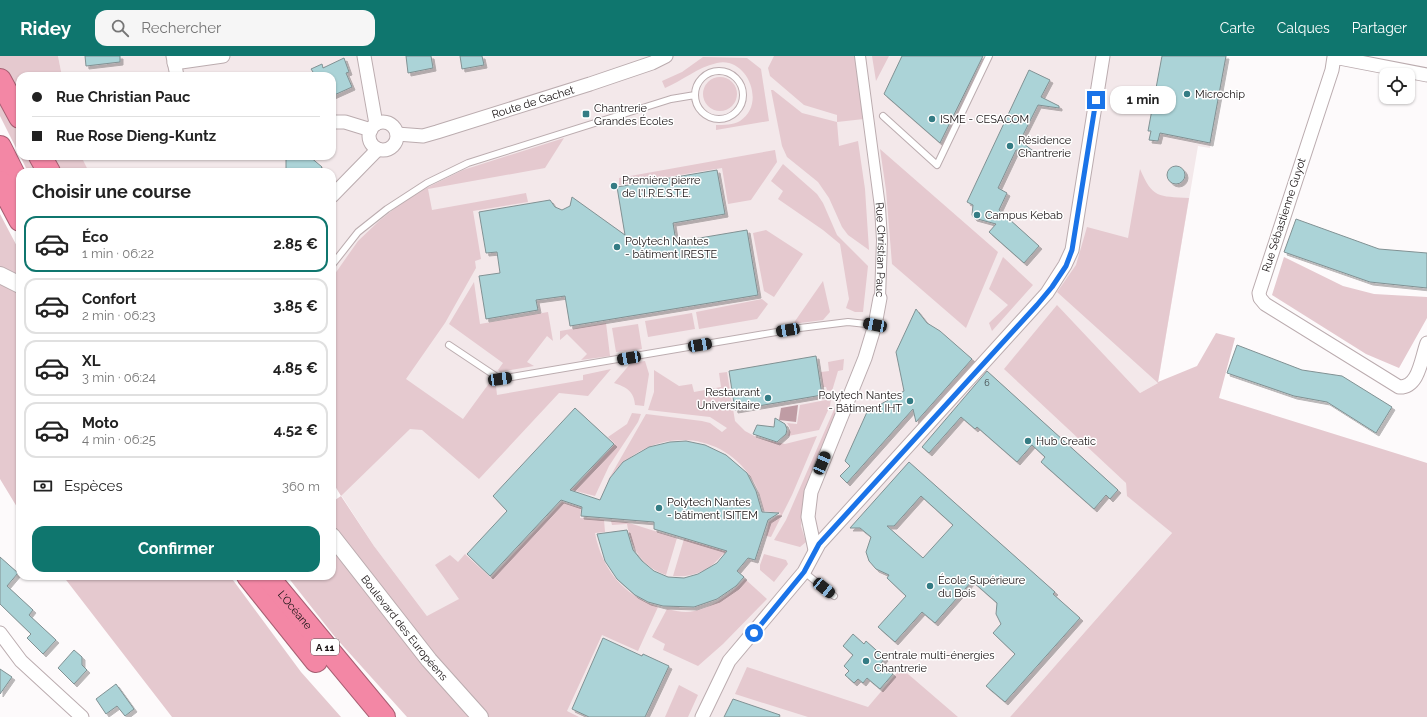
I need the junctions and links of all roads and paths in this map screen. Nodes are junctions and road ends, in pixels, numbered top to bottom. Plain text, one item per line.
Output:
1 (222, 56) edge
2 (364, 56) edge
3 (666, 56) edge
4 (860, 56) edge
5 (989, 56) edge
6 (1103, 56) edge
7 (1334, 57) edge
8 (174, 59) edge
9 (176, 72) edge
10 (1427, 75) edge
11 (0, 80) edge
12 (695, 95) junction
13 (16, 110) edge
14 (883, 116) dead end
15 (336, 122) edge
16 (373, 127) junction
17 (397, 134) junction
18 (0, 147) edge
19 (378, 149) junction
20 (16, 179) edge
21 (0, 182) edge
22 (336, 192) edge
23 (16, 212) edge
24 (336, 260) edge
25 (0, 275) edge
26 (16, 283) edge
27 (880, 298) joint
28 (875, 325) junction
29 (1427, 343) edge
30 (449, 345) dead end
31 (336, 541) edge
32 (815, 550) junction
33 (804, 572) junction
34 (251, 580) edge
35 (270, 580) edge
36 (834, 596) dead end
37 (0, 633) edge
38 (82, 717) edge
39 (364, 717) edge
40 (384, 717) edge
41 (480, 717) edge
42 (702, 717) edge

1 - 8 street
2 - 16 street
3 - 17 street, Route de Gachet
4 - 27 street, Rue Christian Pauc
5 - 14 lane
6 - 32 street
7 - 10 street, Rue Sébastienne Guyot
7 - 29 street, Rue Sébastienne Guyot
8 - 9 street
11 - 13 highway
12 - 12 lane
12 - 24 lane
15 - 16 street
16 - 17 street
16 - 19 street
17 - 19 street
18 - 20 highway
19 - 22 street
21 - 23 highway
25 - 26 street
27 - 28 street, Rue Christian Pauc
28 - 30 lane
28 - 32 street, Rue Christian Pauc
31 - 41 street, Boulevard des Européens
32 - 33 street
33 - 36 lane
33 - 42 street
34 - 39 highway, L’Océane / A 11
35 - 40 highway, L’Océane / A 11
37 - 38 street

